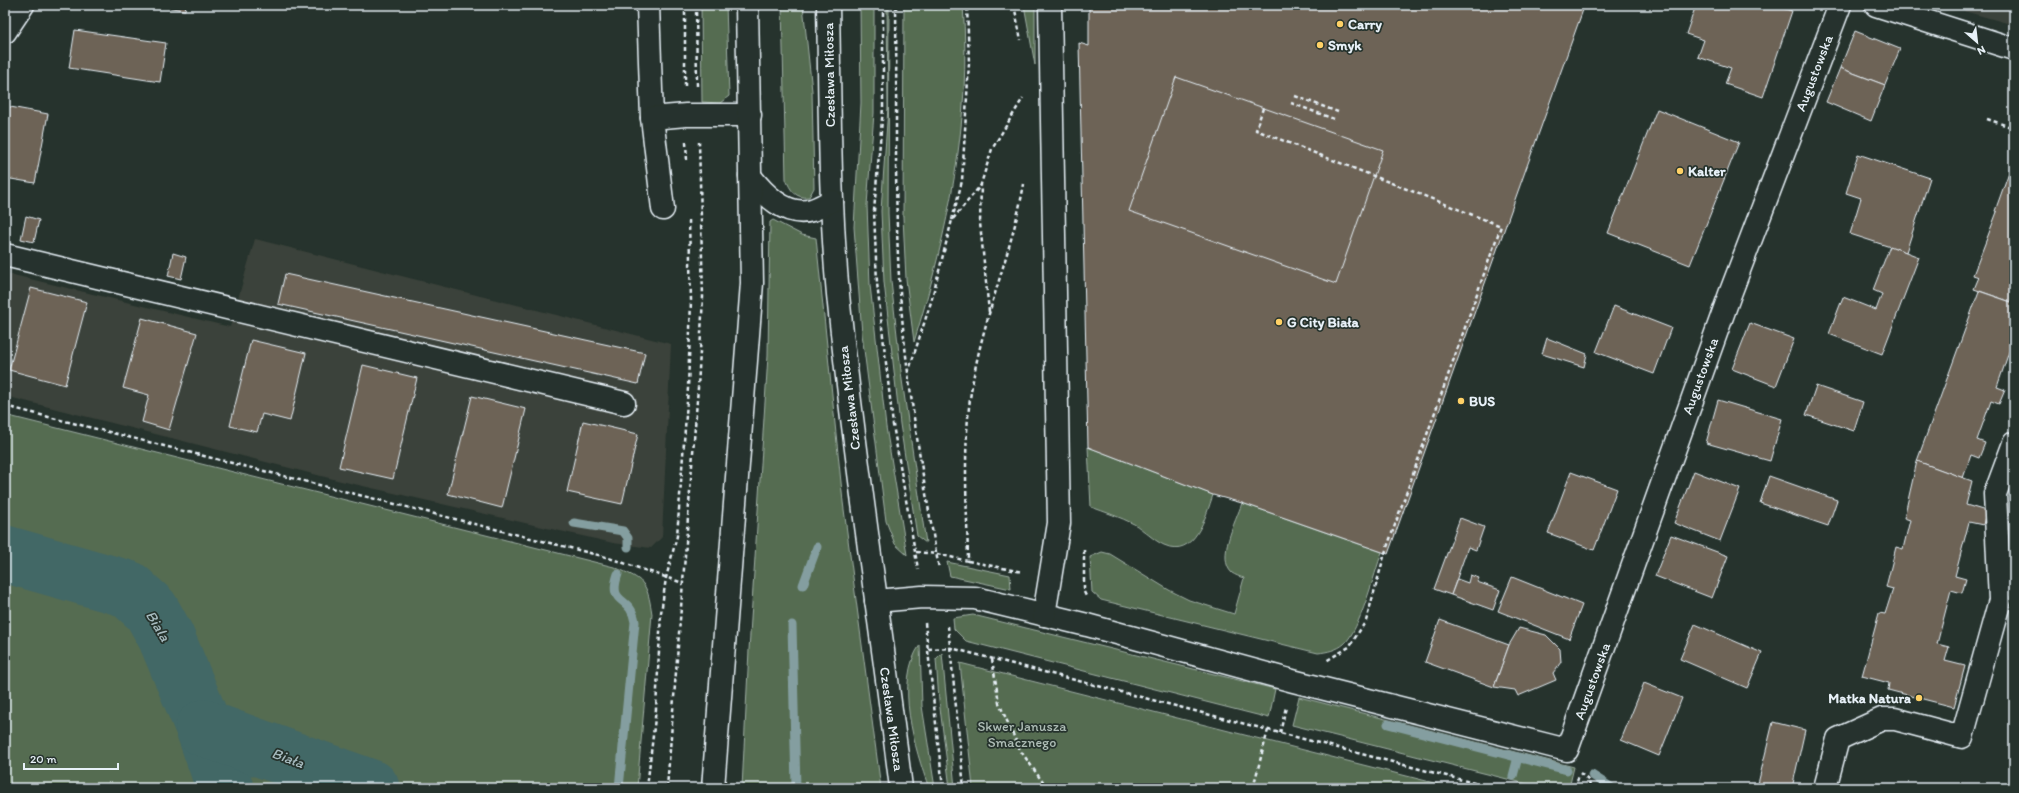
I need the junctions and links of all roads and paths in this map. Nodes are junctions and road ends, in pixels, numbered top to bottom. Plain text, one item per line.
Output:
1 (23, 5) edge
2 (648, 5) edge
3 (685, 5) edge
4 (696, 5) edge
5 (747, 5) edge
6 (828, 5) edge
7 (883, 5) edge
8 (896, 5) edge
9 (967, 5) edge
10 (1014, 5) edge
11 (1050, 5) edge
12 (1840, 5) edge
13 (1876, 5) edge
14 (5, 32) edge
15 (1021, 41) dead end
16 (2014, 49) edge
17 (1052, 86) junction
18 (1295, 96) dead end
19 (1291, 103) dead end
20 (1263, 108) dead end
21 (1338, 112) dead end
22 (692, 115) junction
23 (750, 115) junction
24 (652, 118) junction
25 (1334, 119) dead end
26 (1988, 119) dead end
27 (2014, 128) edge
28 (687, 169) dead end
29 (750, 176) junction
30 (1025, 178) dead end
31 (981, 184) junction
32 (832, 201) junction
33 (662, 209) dead end
34 (689, 215) dead end
35 (952, 220) junction
36 (5, 255) edge
37 (989, 312) junction
38 (907, 375) junction
39 (624, 404) dead end
40 (5, 406) edge
41 (2014, 443) edge
42 (1084, 546) dead end
43 (916, 552) junction
44 (937, 554) junction
45 (968, 561) junction
46 (666, 578) junction
47 (1051, 578) junction
48 (683, 583) junction
49 (922, 597) junction
50 (944, 597) junction
51 (876, 601) junction
52 (1089, 601) dead end
53 (1044, 615) junction
54 (1366, 621) dead end
55 (951, 648) junction
56 (928, 649) junction
57 (992, 659) junction
58 (1268, 730) junction
59 (647, 788) edge
60 (667, 788) edge
61 (713, 788) edge
62 (902, 788) edge
63 (943, 788) edge
64 (964, 788) edge
65 (1047, 788) edge
66 (1253, 788) edge
67 (1493, 788) edge
68 (1575, 788) edge
69 (1590, 788) edge
70 (1825, 788) edge

1 - 14 main road
2 - 24 main road
3 - 22 path
4 - 22 path
5 - 23 main road
6 - 32 main road, Czesława Miłosza
7 - 43 path
8 - 38 path
9 - 35 path
10 - 15 path
11 - 17 main road
12 - 53 main road, Augustowska
13 - 16 main road
17 - 31 path
17 - 47 main road
18 - 21 path
19 - 25 path
20 - 54 path
22 - 23 main road
22 - 24 main road
22 - 28 path
22 - 48 path
23 - 29 main road
24 - 33 main road
26 - 27 path
29 - 32 main road
29 - 61 main road
30 - 37 path
31 - 35 path
31 - 37 path
32 - 51 main road, Czesława Miłosza
34 - 46 path
35 - 38 path
36 - 39 main road
37 - 45 path
38 - 44 path
40 - 46 path
41 - 70 main road
42 - 52 path
43 - 44 path
43 - 49 path
44 - 45 path
44 - 50 path
45 - 47 path
46 - 48 path
46 - 59 path
47 - 53 main road
48 - 60 path
49 - 50 main road
49 - 51 main road
49 - 56 path
50 - 53 main road
50 - 55 path
51 - 62 main road, Czesława Miłosza
55 - 56 path
55 - 57 path
55 - 64 path
56 - 63 path
57 - 58 path
57 - 65 path
58 - 66 path
58 - 67 path
68 - 69 path

